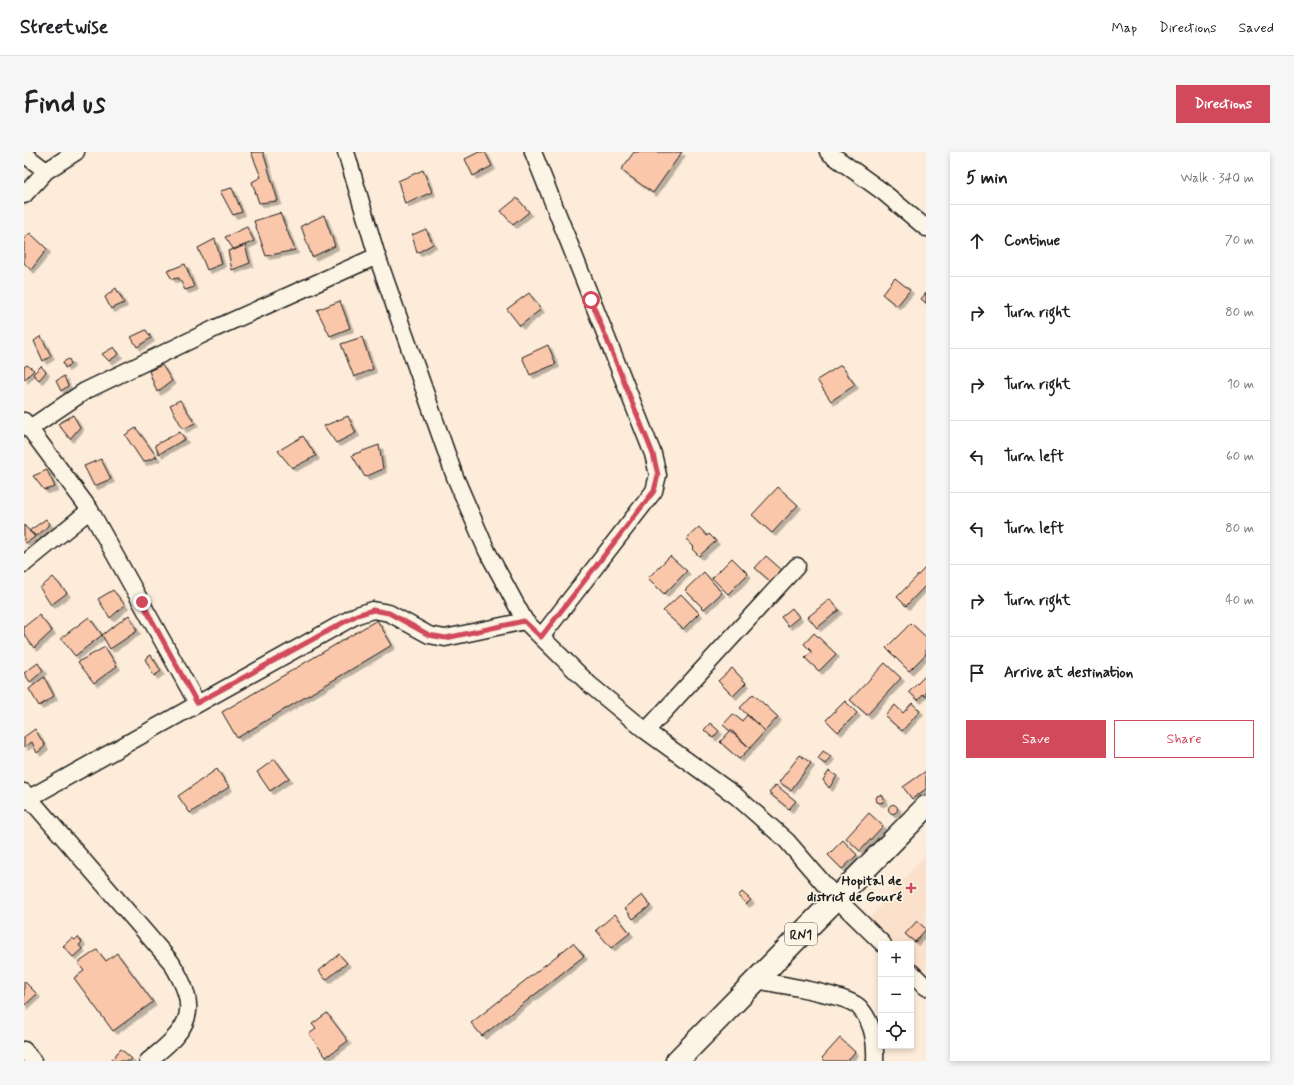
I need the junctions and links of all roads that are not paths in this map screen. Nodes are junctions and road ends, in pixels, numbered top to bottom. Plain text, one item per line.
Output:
1 (76, 152) edge
2 (346, 152) edge
3 (533, 152) edge
4 (828, 152) edge
5 (24, 154) edge
6 (46, 171) junction
7 (24, 195) edge
8 (926, 228) edge
9 (377, 256) junction
10 (27, 424) edge
11 (90, 510) junction
12 (24, 564) edge
13 (797, 566) dead end
14 (524, 621) junction
15 (541, 637) junction
16 (197, 703) junction
17 (646, 732) junction
18 (26, 797) edge
19 (926, 807) edge
20 (836, 898) junction
21 (880, 941) edge
22 (914, 975) edge
23 (756, 980) junction
24 (926, 987) edge
25 (24, 1050) edge
26 (33, 1061) edge
27 (148, 1061) edge
28 (677, 1061) edge
29 (875, 1061) edge

1 - 6 street
2 - 9 street
3 - 15 street
4 - 8 street
5 - 6 street
6 - 7 street
9 - 10 street
9 - 14 street
10 - 11 street
11 - 12 street
11 - 16 street
13 - 17 street
14 - 15 street
14 - 16 street
15 - 17 street
16 - 18 street
17 - 20 street
18 - 27 street
19 - 20 highway, RN1
20 - 21 street
20 - 23 highway, RN1
22 - 24 street
23 - 28 highway, RN1
23 - 29 street
25 - 26 street

